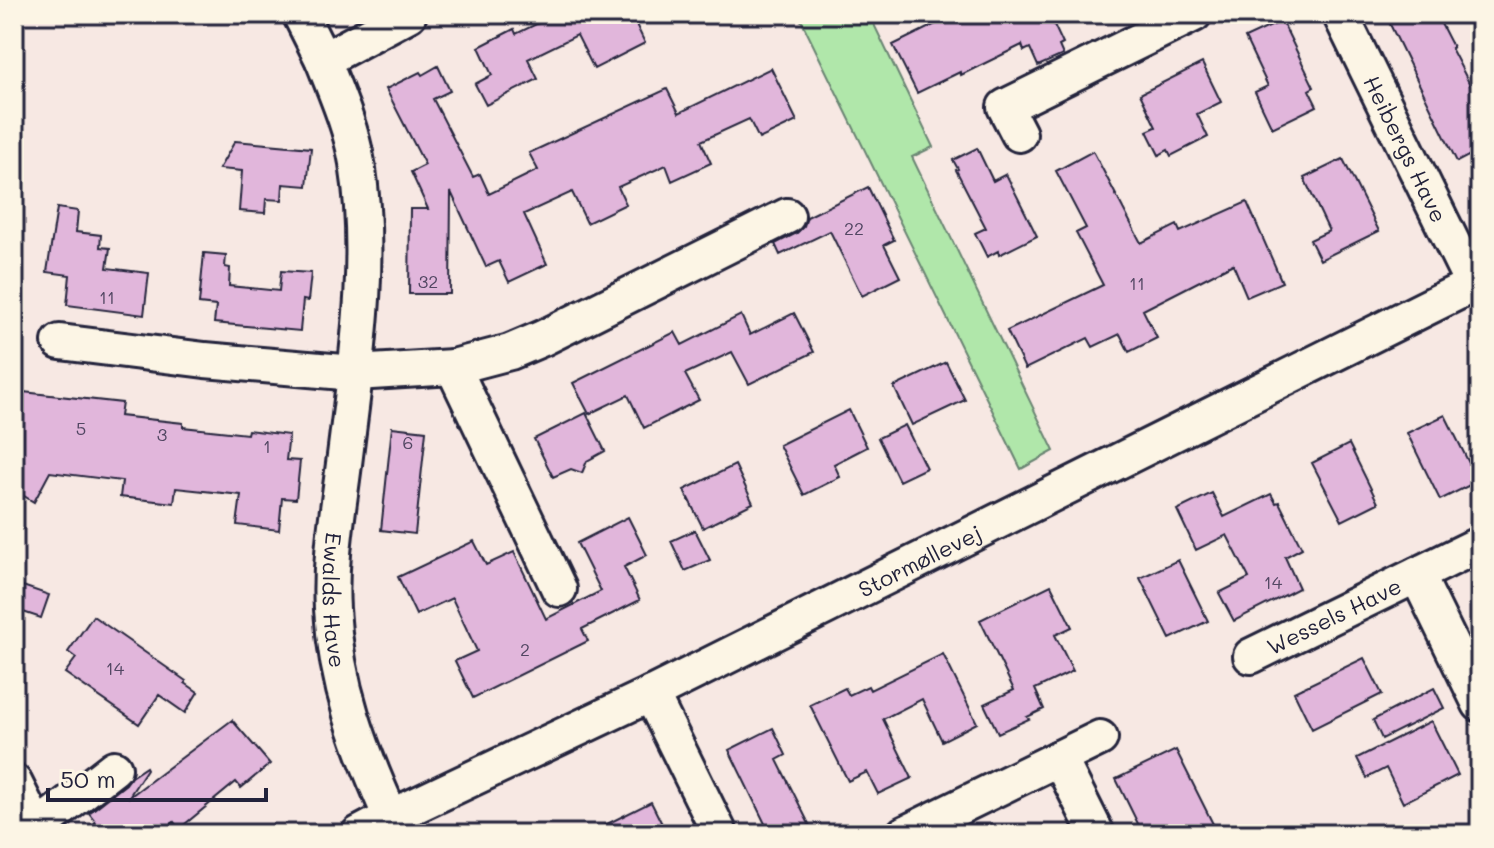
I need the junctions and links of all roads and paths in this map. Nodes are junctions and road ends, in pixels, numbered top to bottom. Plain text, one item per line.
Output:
1 (300, 14) edge
2 (409, 14) edge
3 (1194, 14) edge
4 (1340, 14) edge
5 (323, 60) junction
6 (1019, 134) dead end
7 (787, 216) dead end
8 (1476, 283) edge
9 (60, 342) dead end
10 (453, 367) junction
11 (355, 373) junction
12 (1480, 544) edge
13 (1417, 575) junction
14 (559, 589) dead end
15 (1251, 656) dead end
16 (651, 694) junction
17 (1480, 704) edge
18 (1100, 738) dead end
19 (1059, 758) junction
20 (114, 768) dead end
21 (14, 782) edge
22 (391, 817) junction
23 (39, 831) edge
24 (359, 834) edge
25 (720, 834) edge
26 (904, 834) edge
27 (1097, 834) edge

1 - 5 street, Ewalds Have
2 - 5 street
3 - 6 street
4 - 8 street, Heibergs Have
5 - 11 street, Ewalds Have
7 - 10 street
8 - 16 street, Stormøllevej
9 - 11 street
10 - 11 street
10 - 14 street
11 - 22 street, Ewalds Have
12 - 13 street, Wessels Have
13 - 15 street, Wessels Have
13 - 17 street, Wessels Have
16 - 22 street, Stormøllevej
16 - 25 street
18 - 19 street
19 - 26 street
19 - 27 street
20 - 23 street
21 - 23 street
22 - 24 street, Stormøllevej

